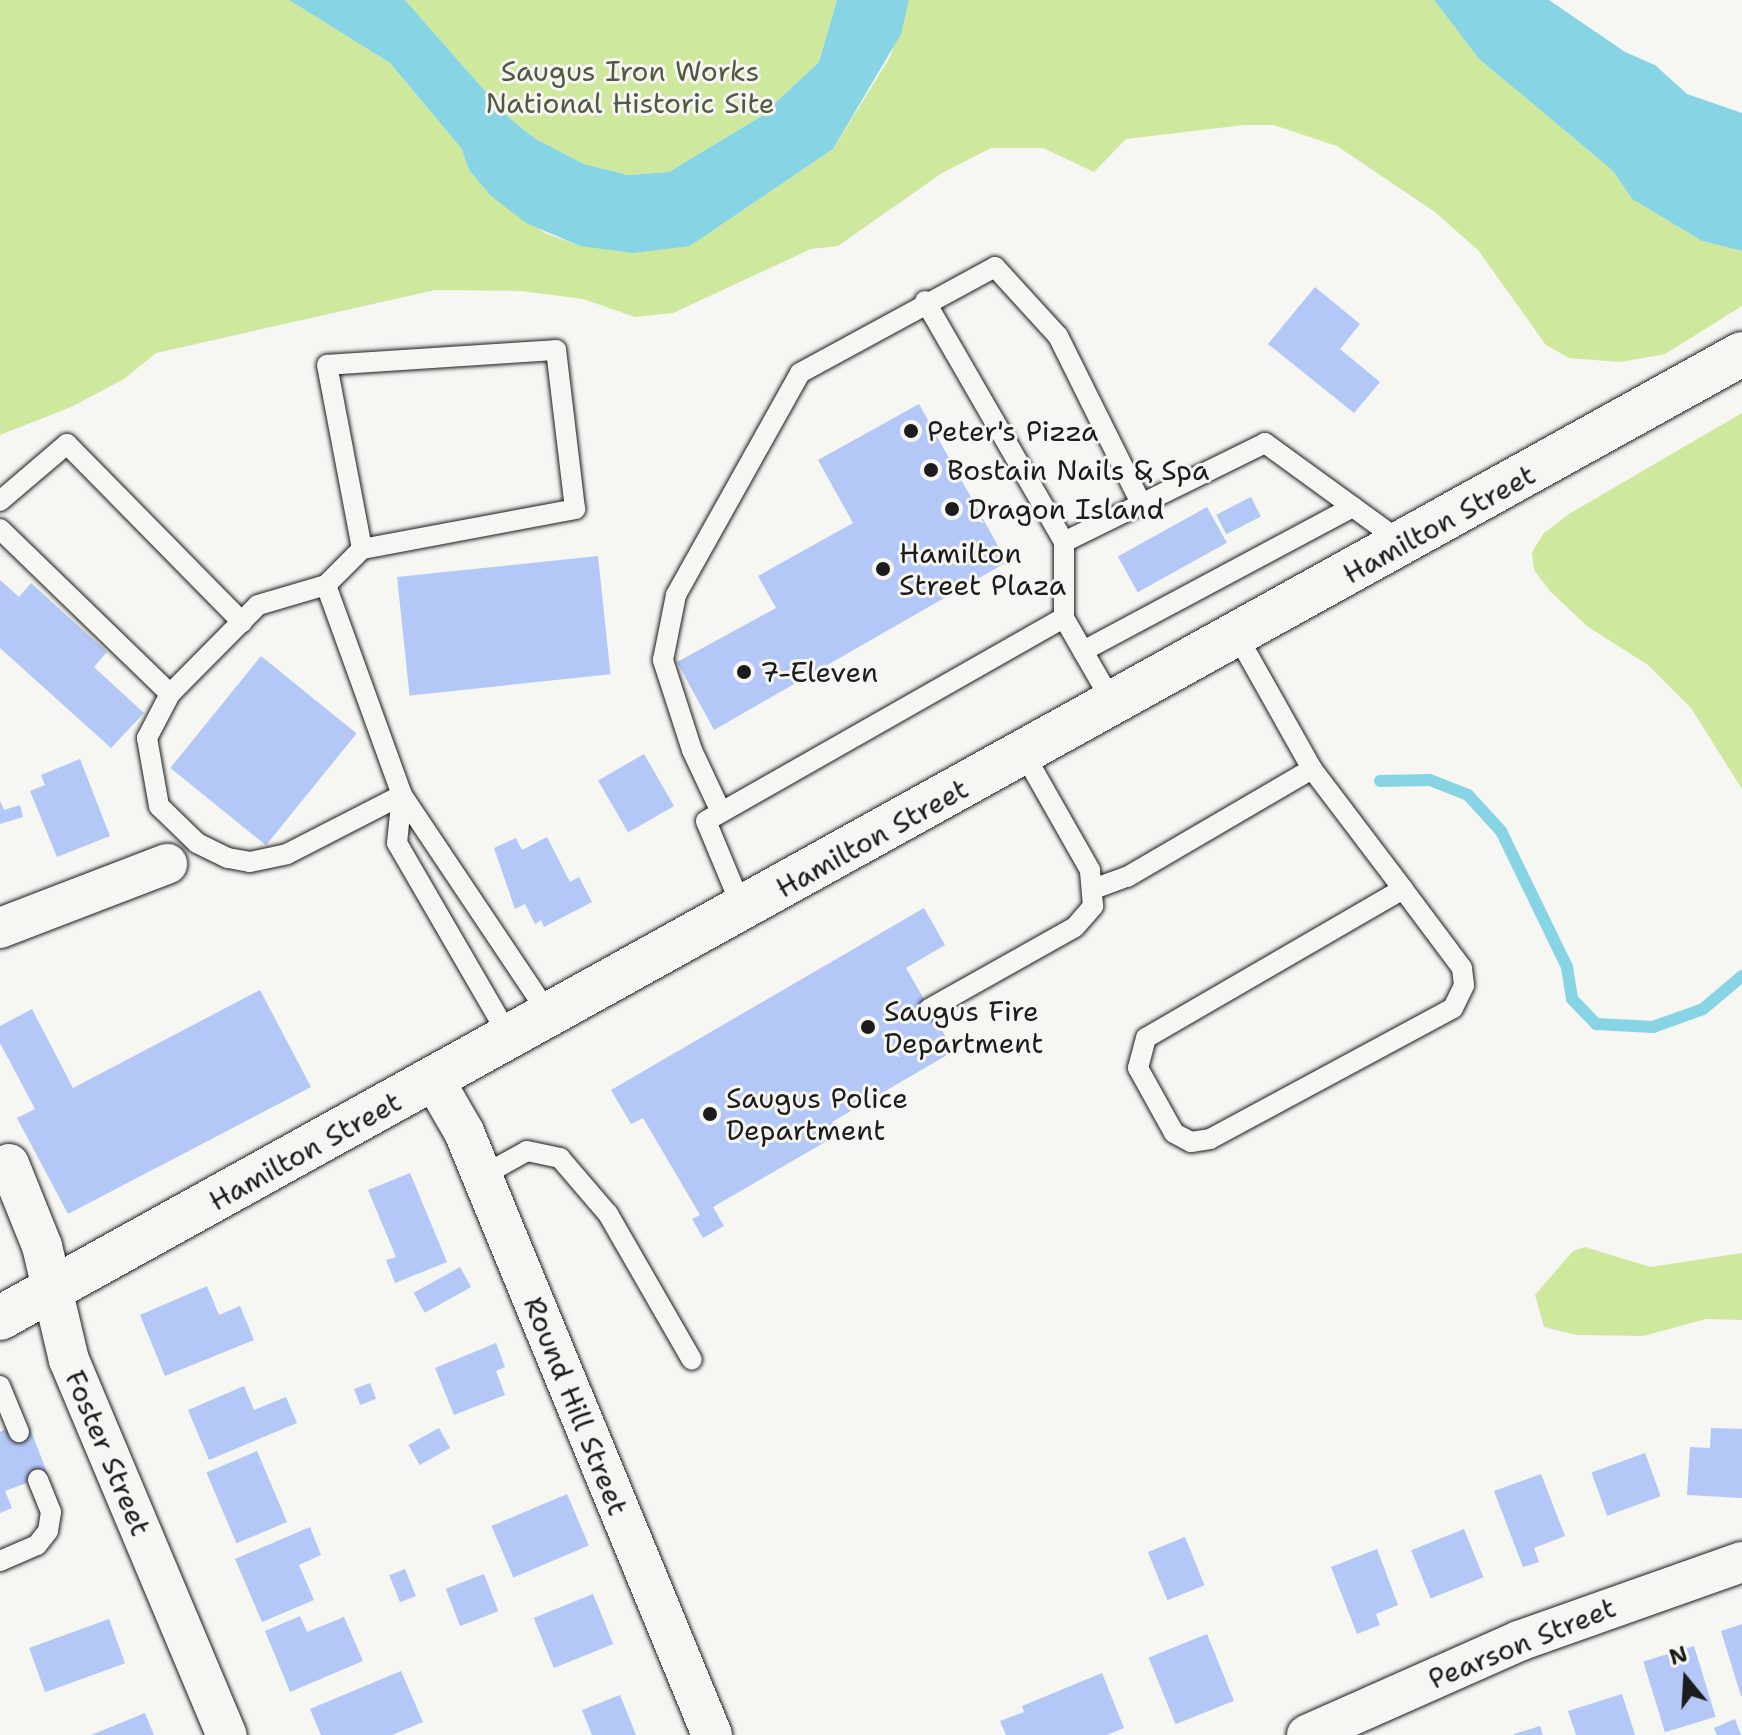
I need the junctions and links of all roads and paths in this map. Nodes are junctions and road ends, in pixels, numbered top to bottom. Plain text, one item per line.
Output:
1 (925, 301) junction
2 (1742, 354) edge
3 (0, 501) edge
4 (1141, 503) junction
5 (1353, 507) junction
6 (0, 529) edge
7 (1064, 542) junction
8 (1404, 544) junction
9 (362, 549) junction
10 (326, 585) junction
11 (1064, 618) junction
12 (242, 622) junction
13 (1238, 637) junction
14 (1083, 651) junction
15 (170, 694) junction
16 (1114, 705) junction
17 (1024, 754) junction
18 (1312, 769) junction
19 (402, 795) junction
20 (721, 812) junction
21 (167, 864) dead end
22 (1096, 888) junction
23 (1403, 889) junction
24 (743, 910) junction
25 (0, 928) edge
26 (929, 1009) dead end
27 (550, 1016) junction
28 (510, 1038) junction
29 (434, 1080) junction
30 (9, 1164) dead end
31 (482, 1176) junction
32 (53, 1289) junction
33 (0, 1318) edge
34 (692, 1360) dead end
35 (0, 1386) edge
36 (19, 1432) dead end
37 (38, 1479) dead end
38 (0, 1561) edge
39 (1742, 1562) edge
40 (227, 1735) edge
41 (712, 1735) edge
42 (1307, 1735) edge

1 - 4 lane
1 - 7 lane
1 - 20 lane
2 - 8 main road, Hamilton Street
3 - 12 lane
4 - 5 lane
4 - 7 lane
5 - 8 lane
5 - 14 lane
6 - 15 lane
7 - 11 lane
8 - 13 main road, Hamilton Street
9 - 9 lane
9 - 10 lane
10 - 12 lane
10 - 19 lane
11 - 14 lane
11 - 20 lane
12 - 15 lane
13 - 16 main road, Hamilton Street
13 - 18 lane
14 - 16 lane
15 - 19 lane
16 - 17 main road, Hamilton Street
17 - 22 lane
17 - 24 main road, Hamilton Street
18 - 22 lane
18 - 23 lane
19 - 27 lane
19 - 28 lane
20 - 24 lane
21 - 25 street
22 - 26 lane
23 - 23 lane
24 - 27 main road, Hamilton Street
27 - 28 main road, Hamilton Street
28 - 29 main road, Hamilton Street
29 - 31 street, Round Hill Street
29 - 32 main road, Hamilton Street
30 - 32 street, Foster Street
31 - 34 lane
31 - 41 street, Round Hill Street
32 - 33 main road, Hamilton Street
32 - 40 street, Foster Street
35 - 36 lane
37 - 38 lane
39 - 42 street, Pearson Street

